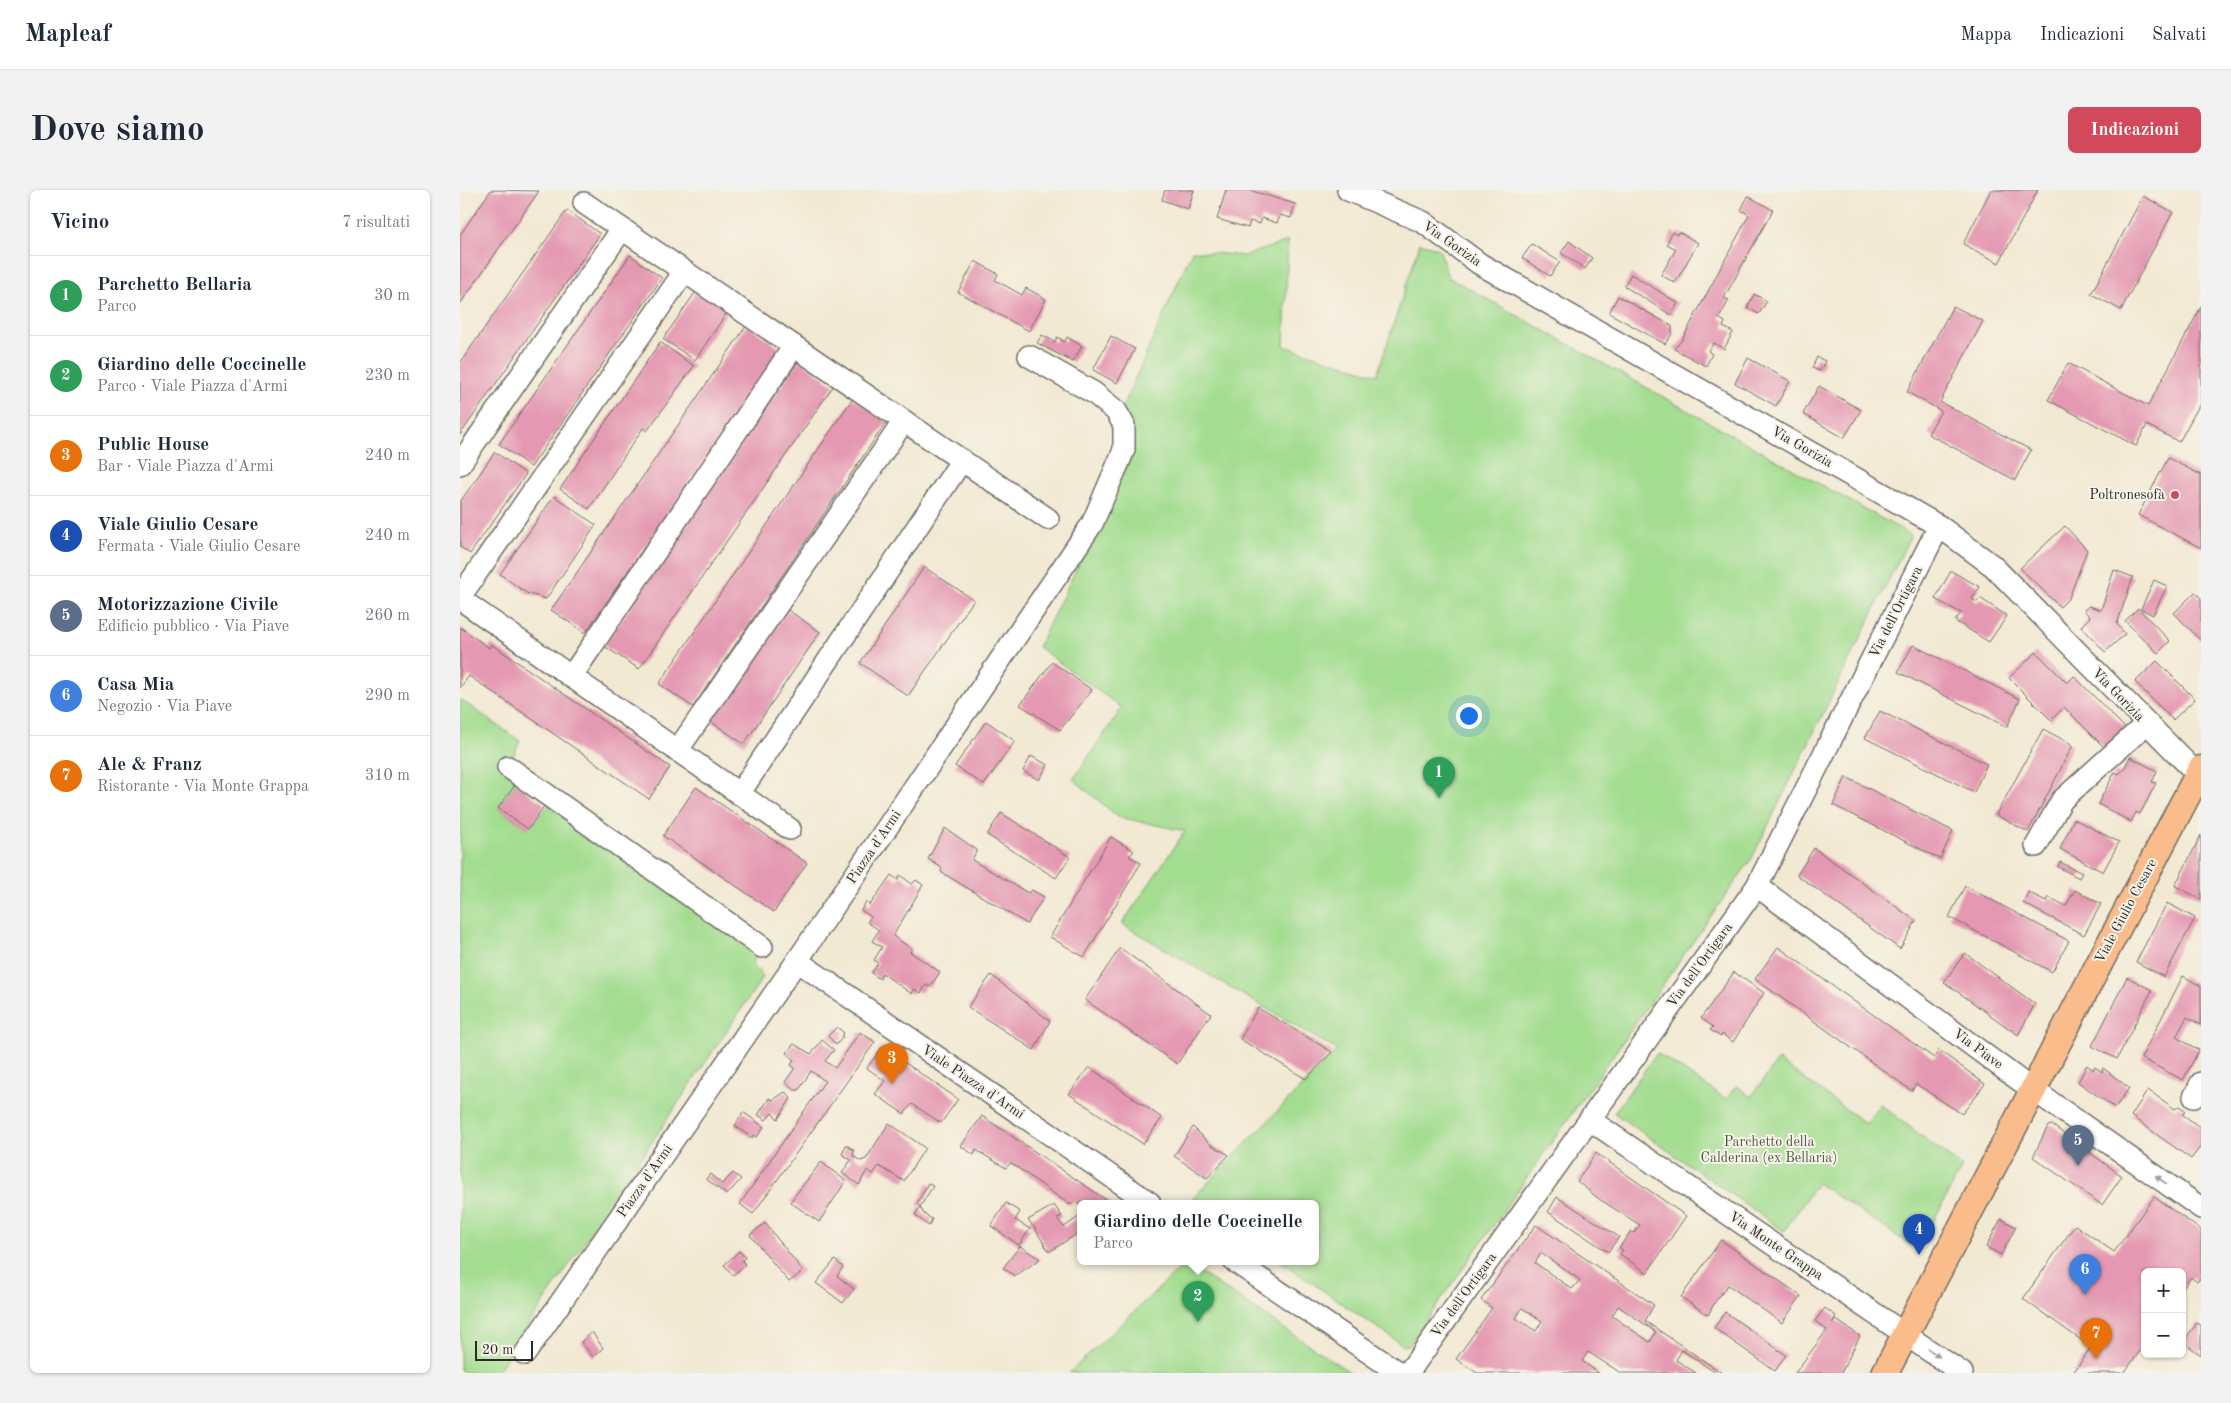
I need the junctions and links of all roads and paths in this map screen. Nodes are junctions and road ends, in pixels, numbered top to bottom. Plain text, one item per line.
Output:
1 (1348, 190) edge
2 (584, 203) dead end
3 (622, 230) junction
4 (684, 272) junction
5 (794, 346) junction
6 (1029, 356) dead end
7 (904, 421) junction
8 (962, 460) junction
9 (460, 464) edge
10 (1048, 519) dead end
11 (1940, 526) junction
12 (460, 598) edge
13 (571, 676) junction
14 (2146, 724) junction
15 (677, 751) junction
16 (508, 767) dead end
17 (2200, 774) edge
18 (739, 794) junction
19 (790, 829) dead end
20 (2036, 846) dead end
21 (1757, 886) junction
22 (762, 947) dead end
23 (796, 962) junction
24 (2033, 1090) junction
25 (1590, 1120) junction
26 (1146, 1200) edge
27 (2201, 1208) edge
28 (1240, 1265) edge
29 (1906, 1334) junction
30 (525, 1354) dead end
31 (1399, 1373) edge
32 (1408, 1373) edge
33 (1885, 1373) edge
34 (1962, 1373) edge

1 - 11 street, Via Gorizia
2 - 3 street
3 - 4 street
3 - 9 street
4 - 5 street
4 - 12 street
5 - 7 street
5 - 13 street
6 - 23 street, Piazza d'Armi
7 - 8 street
7 - 15 street
8 - 10 street
8 - 18 street
11 - 14 street, Via Gorizia
11 - 21 street, Via dell'Ortigara
12 - 13 street
13 - 15 street
14 - 17 street, Via Gorizia
14 - 20 street
15 - 18 street
16 - 22 street
17 - 24 main road, Viale Giulio Cesare
18 - 19 street
21 - 24 street, Via Piave
21 - 25 street, Via dell'Ortigara
23 - 26 street, Viale Piazza d'Armi
23 - 30 street, Piazza d'Armi
27 -> 24 street, Via Piave
24 - 29 main road, Viale Giulio Cesare
25 - 29 street, Via Monte Grappa
25 - 32 street, Via dell'Ortigara
28 - 31 street
29 - 33 main road, Viale Giulio Cesare
29 -> 34 street, Via Monte Grappa

